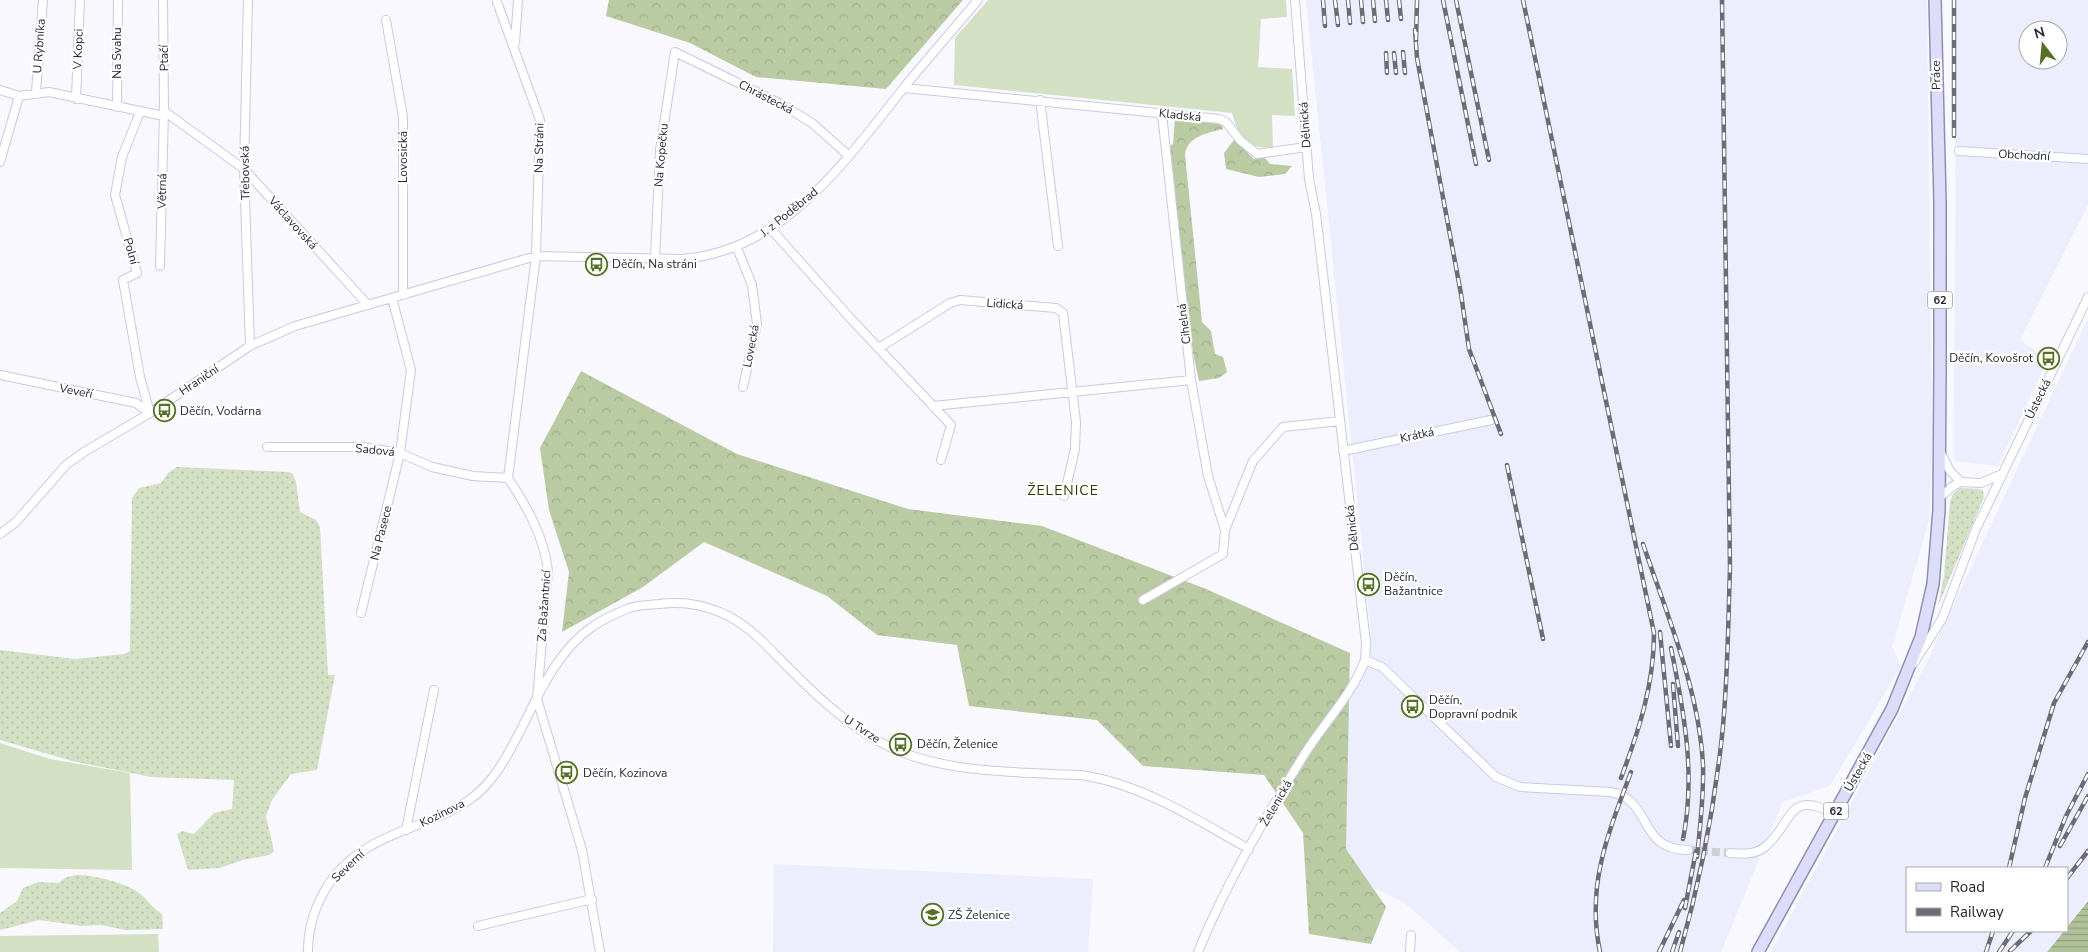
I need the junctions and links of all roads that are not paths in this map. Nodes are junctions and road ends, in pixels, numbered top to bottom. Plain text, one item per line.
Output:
1 (43, 0) edge
2 (80, 0) edge
3 (118, 0) edge
4 (163, 0) edge
5 (248, 0) edge
6 (518, 0) edge
7 (978, 0) edge
8 (1296, 0) edge
9 (1935, 0) edge
10 (497, 2) dead end
11 (386, 20) dead end
12 (514, 45) junction
13 (675, 52) joint
14 (904, 88) junction
15 (0, 90) edge
16 (36, 92) junction
17 (19, 96) junction
18 (76, 99) junction
19 (1040, 100) junction
20 (117, 107) junction
21 (140, 112) junction
22 (164, 114) junction
23 (1162, 114) junction
24 (1306, 147) junction
25 (1959, 151) dead end
26 (848, 155) junction
27 (2088, 159) edge
28 (0, 162) edge
29 (244, 169) junction
30 (771, 229) junction
31 (1058, 246) dead end
32 (736, 248) junction
33 (536, 256) junction
34 (655, 259) junction
35 (160, 266) dead end
36 (403, 295) junction
37 (2088, 297) edge
38 (392, 298) junction
39 (368, 305) junction
40 (250, 346) junction
41 (879, 348) junction
42 (0, 376) edge
43 (1191, 380) junction
44 (742, 387) dead end
45 (1074, 392) junction
46 (933, 406) junction
47 (150, 413) junction
48 (1491, 420) dead end
49 (1340, 421) junction
50 (267, 447) dead end
51 (1940, 449) junction
52 (1343, 451) junction
53 (400, 452) junction
54 (941, 460) dead end
55 (2002, 474) junction
56 (508, 478) junction
57 (1961, 482) junction
58 (1064, 496) dead end
59 (1939, 498) junction
60 (1226, 530) junction
61 (0, 534) edge
62 (1143, 600) dead end
63 (361, 613) dead end
64 (1365, 660) junction
65 (1910, 668) junction
66 (434, 690) dead end
67 (537, 699) junction
68 (1834, 814) junction
69 (406, 830) junction
70 (1249, 850) junction
71 (1688, 850) tunnel mouth
72 (1730, 853) tunnel mouth
73 (592, 899) junction
74 (478, 926) dead end
75 (1411, 935) dead end
76 (308, 952) edge
77 (600, 952) edge
78 (1198, 952) edge
79 (1410, 952) edge
80 (1758, 952) edge

1 - 16 street, U Rybníka
2 - 18 street, V Kopci
3 - 20 street, Na Svahu
4 - 22 street, Ptačí
5 - 29 street, Třebovská
6 - 12 street, Na Stráni
7 - 14 street, J. z Poděbrad
8 - 24 street, Dělnická
9 - 51 main road, Práce / 62
10 - 12 street, Na Stráni
11 - 36 street, Lovosická
12 - 33 street, Na Stráni
13 - 26 street, Chrástecká
13 - 34 street, Na Kopečku
14 - 19 street, Kladská
14 - 26 street, J. z Poděbrad
15 - 17 street
16 - 17 street, Václavovská
16 - 18 street, Václavovská
17 - 28 street
18 - 20 street, Václavovská
19 - 23 street, Kladská
19 - 31 street
20 - 21 street, Václavovská
21 - 22 street, Václavovská
21 - 47 street, Polní
22 - 29 street, Václavovská
22 - 35 street, Větrná
23 - 24 street, Kladská
23 - 43 street, Cihelná
24 - 49 street, Dělnická
25 - 27 street, Obchodní
26 - 30 street, J. z Poděbrad
29 - 39 street, Václavovská
29 - 40 street, Třebovská
30 - 32 street, J. z Poděbrad
30 - 41 street
32 - 34 street, J. z Poděbrad
32 - 44 street, Lovecká
33 - 34 street, J. z Poděbrad
33 - 36 street, J. z Poděbrad
33 - 56 street
36 - 38 street, Hraniční
37 - 55 street, Ústecká
38 - 39 street, Hraniční
38 - 53 street
39 - 40 street, Hraniční
40 - 47 street, Hraniční
41 - 45 street, Lidická
41 - 46 street
42 - 47 street, Veveří
43 - 45 street
43 - 60 street, Cihelná
45 - 46 street
45 - 58 street
46 - 54 street
47 - 61 street, Hraniční
48 - 52 street, Krátká
49 - 52 street, Dělnická
49 - 60 street
50 - 53 street, Sadová
51 - 57 street
51 - 59 main road, Ústecká / 62
52 - 64 street, Dělnická
53 - 56 street, Sadová
53 - 63 street, Na Pasece
55 - 57 street
55 - 65 street, Ústecká
56 - 67 street, Za Bažantnicí
57 - 59 street
59 - 65 main road, Ústecká / 62
60 - 62 street
64 - 70 street, Želenická
64 - 71 street
65 - 68 main road, Ústecká / 62
66 - 69 street, Kozinova
67 - 69 street, Kozinova
67 - 70 street, U Tvrze
67 - 73 street, Za Bažantnicí
68 - 72 street
68 - 80 main road, Ústecká / 62
69 - 76 street, Severní
70 - 78 street, Želenická
73 - 74 street
73 - 77 street, Za Bažantnicí
75 - 79 street

